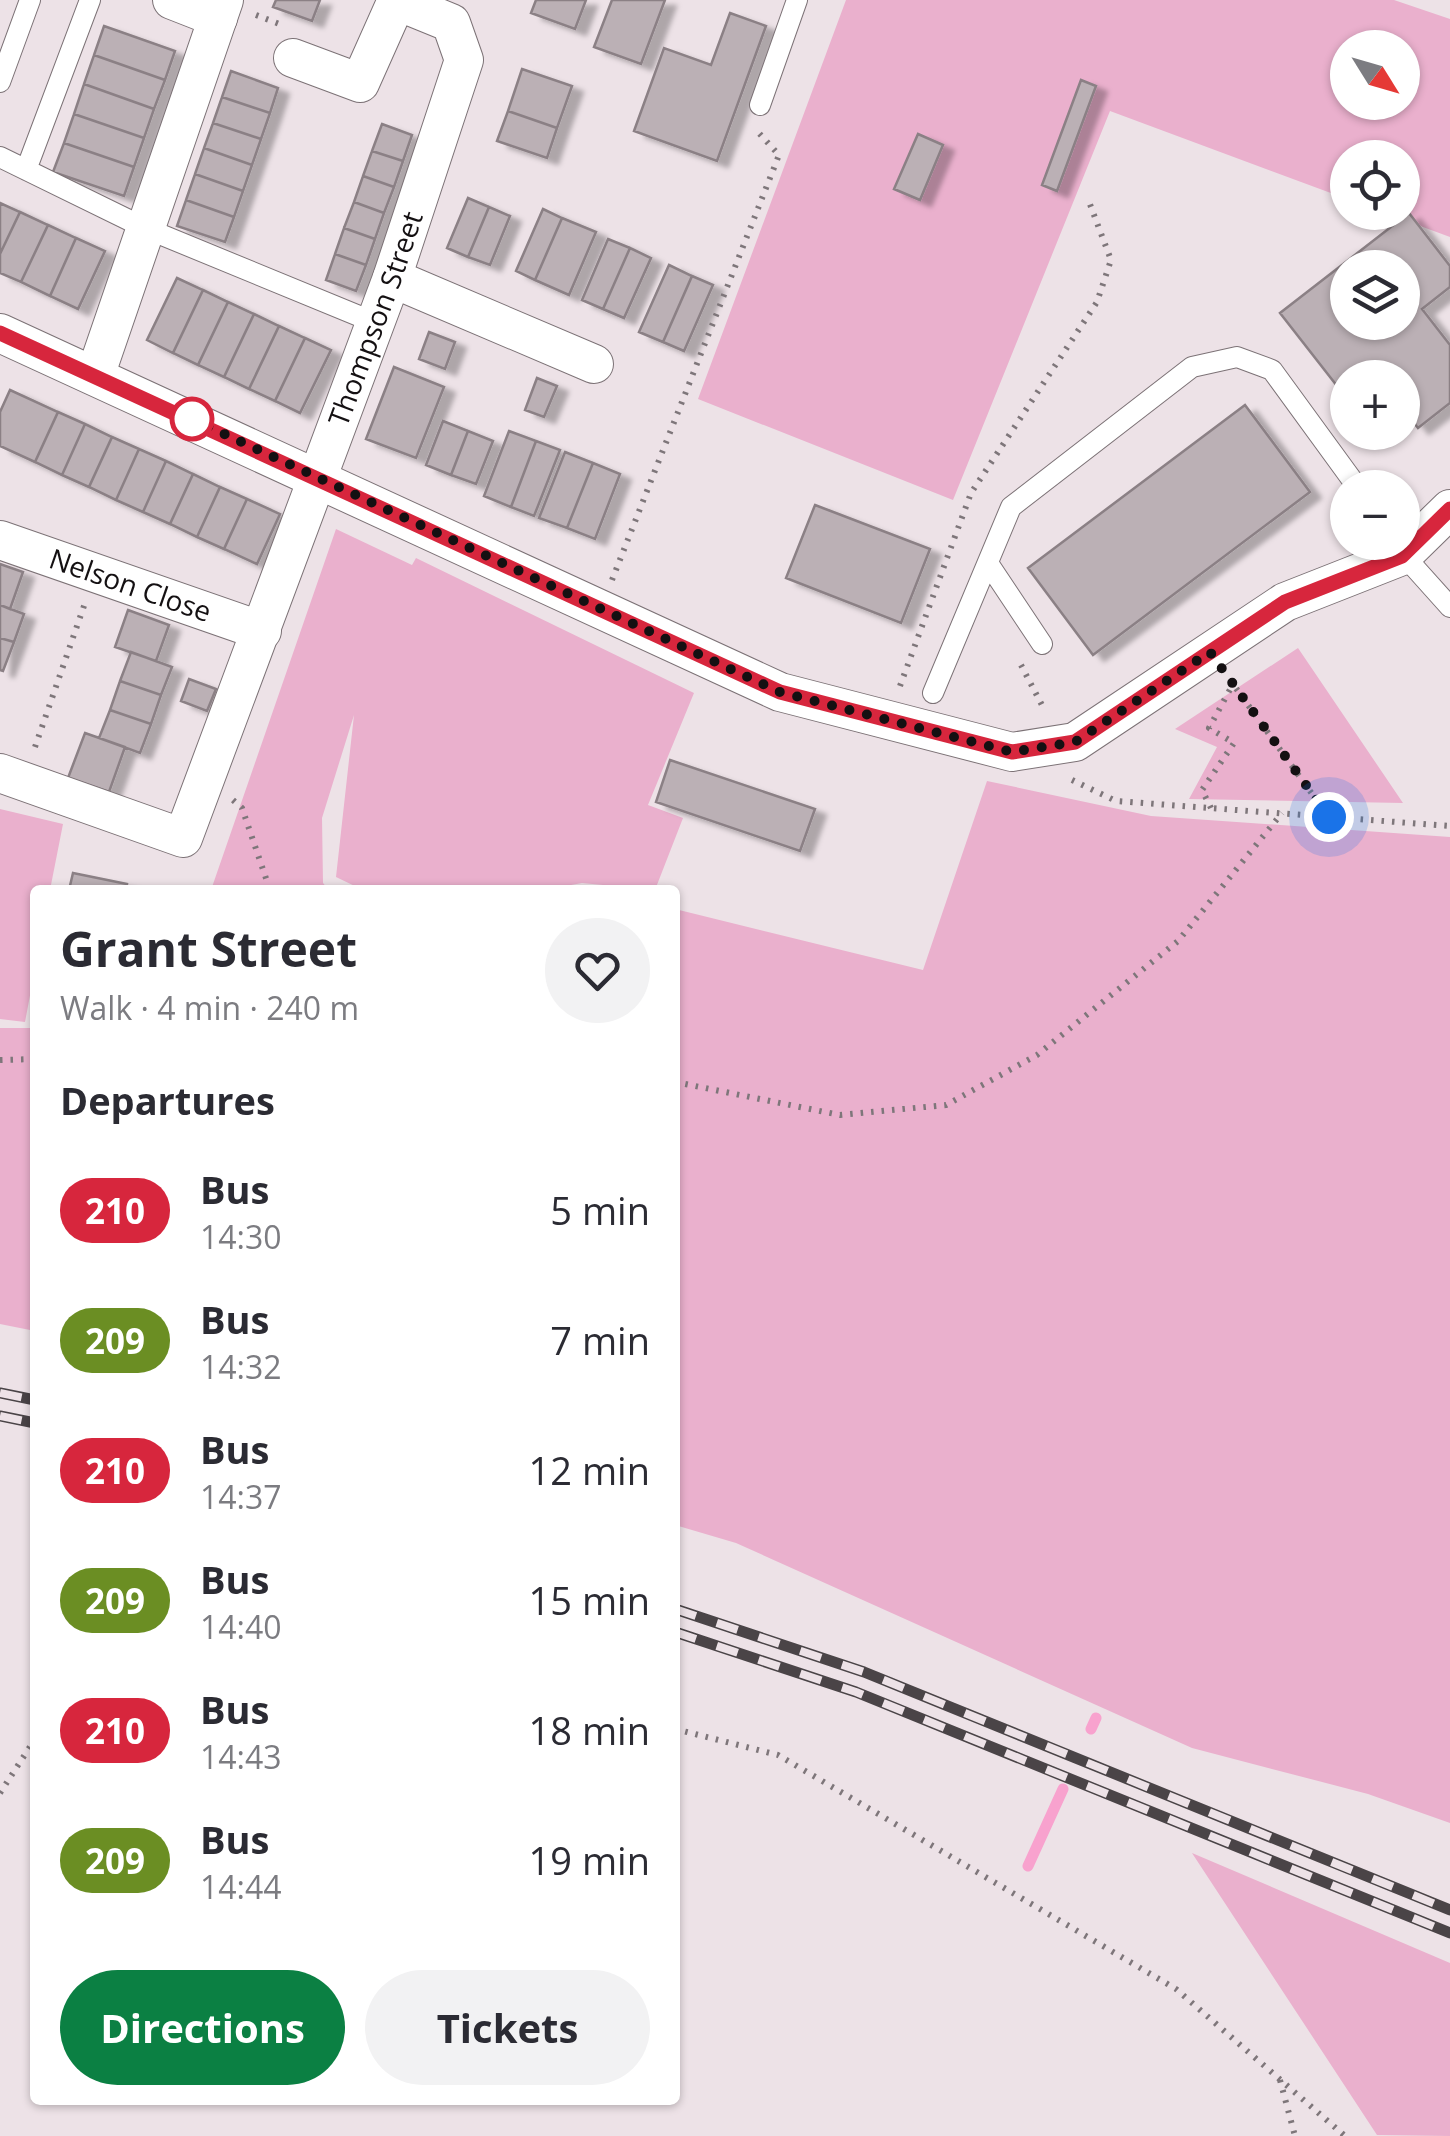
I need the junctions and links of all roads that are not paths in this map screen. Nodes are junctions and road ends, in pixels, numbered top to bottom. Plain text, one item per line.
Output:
1 (30, 0) edge
2 (90, 0) edge
3 (172, 0) edge
4 (798, 0) edge
5 (397, 1) edge
6 (221, 6) edge
7 (293, 58) road end
8 (0, 82) edge
9 (760, 105) road end
10 (0, 158) edge
11 (26, 170) junction
12 (146, 228) junction
13 (392, 278) junction
14 (376, 323) junction
15 (0, 333) edge
16 (594, 364) dead end
17 (94, 376) junction
18 (1345, 470) edge
19 (320, 477) junction
20 (1450, 509) edge
21 (1420, 532) edge
22 (0, 540) edge
23 (1375, 560) edge
24 (1408, 560) edge
25 (988, 563) junction
26 (1450, 607) edge
27 (262, 631) junction
28 (1042, 644) dead end
29 (933, 693) dead end
30 (12, 778) edge

1 - 8 lane
2 - 11 lane
3 - 6 street
4 - 9 lane
5 - 7 street, Thompson Street
5 - 13 street, Thompson Street
6 - 12 street
10 - 11 lane
11 - 12 lane
12 - 14 lane
12 - 17 street
13 - 14 street, Thompson Street
13 - 16 street
14 - 19 street, Thompson Street
15 - 17 street
17 - 19 street
18 - 25 lane
19 - 23 street
19 - 27 street, Thompson Street
20 - 21 street
22 - 27 street, Nelson Close
24 - 26 lane
25 - 28 lane
25 - 29 lane
27 - 30 street, Thompson Street

